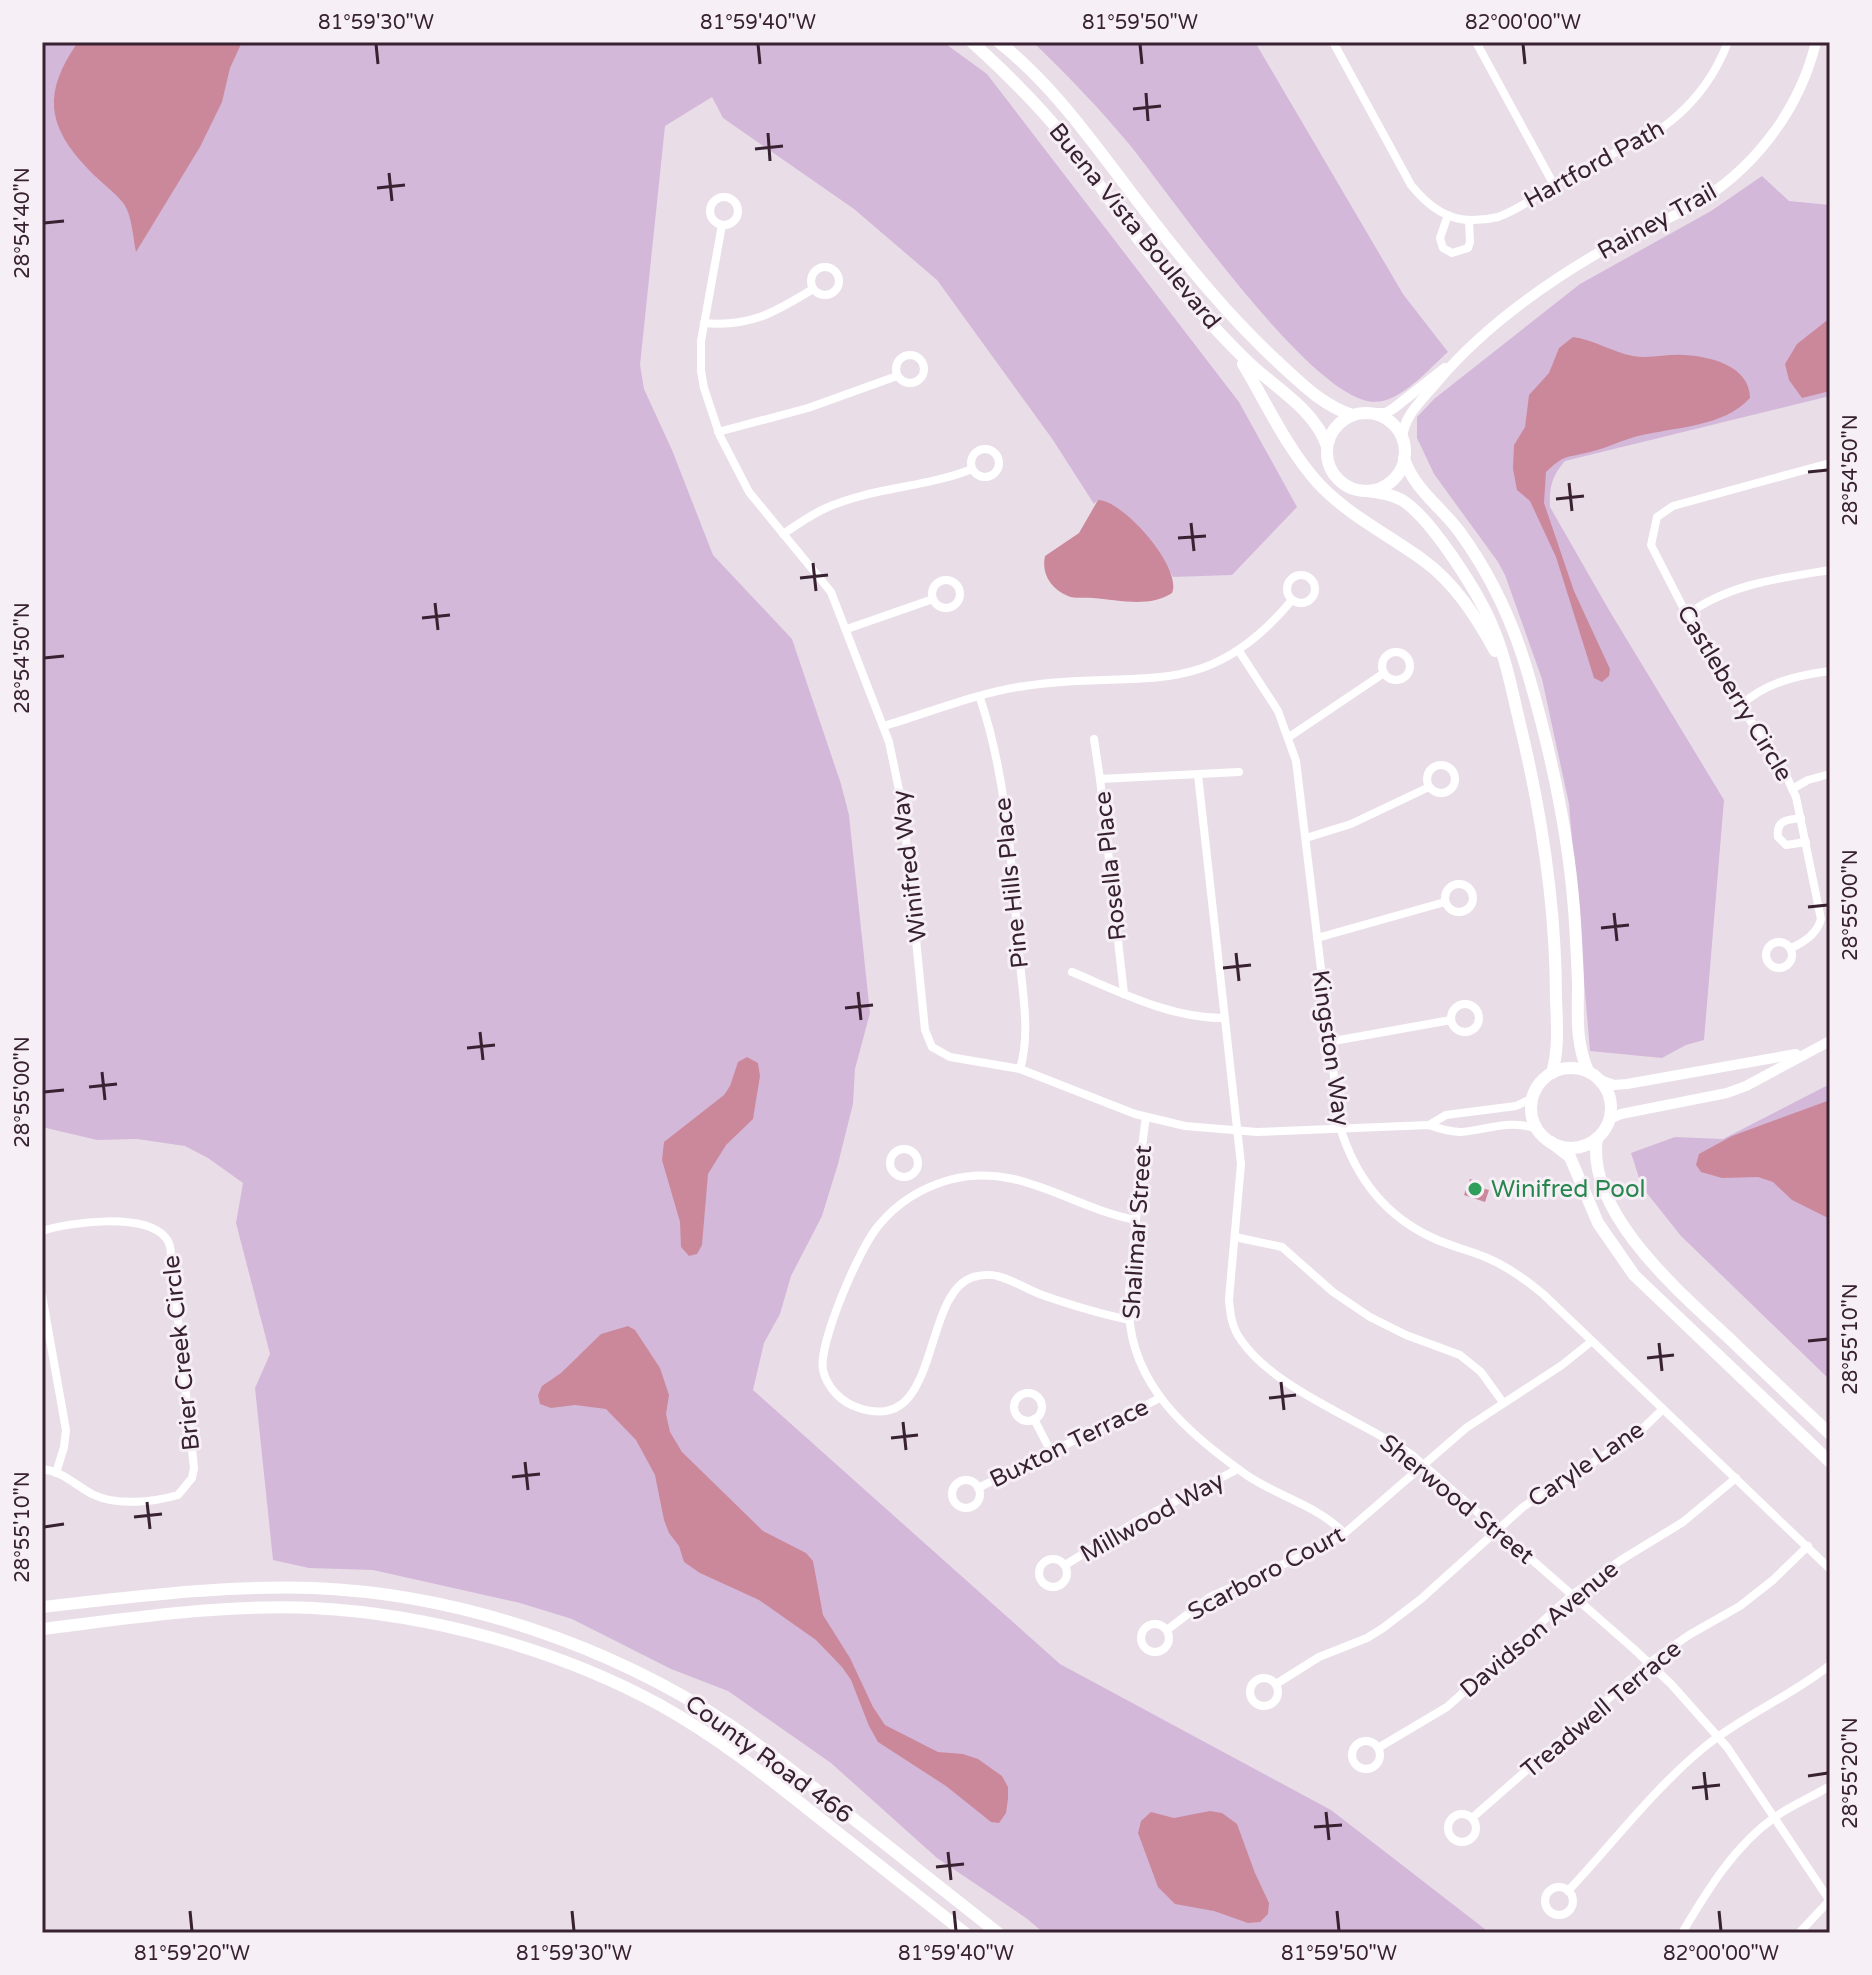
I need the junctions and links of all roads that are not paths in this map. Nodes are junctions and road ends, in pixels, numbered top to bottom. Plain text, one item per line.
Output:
1 (972, 42) edge
2 (999, 42) edge
3 (1333, 42) edge
4 (1476, 42) edge
5 (1728, 42) edge
6 (1816, 42) edge
7 (1554, 185) junction
8 (1448, 215) junction
9 (1469, 220) junction
10 (722, 225) dead end
11 (813, 289) dead end
12 (704, 323) junction
13 (1233, 347) junction
14 (1453, 363) junction
15 (897, 376) dead end
16 (1374, 413) junction
17 (1352, 415) junction
18 (718, 432) junction
19 (1402, 438) junction
20 (1327, 446) junction
21 (1404, 459) junction
22 (1830, 463) edge
23 (972, 469) dead end
24 (1366, 491) junction
25 (783, 534) junction
26 (1830, 570) edge
27 (933, 599) dead end
28 (1292, 600) dead end
29 (1687, 615) junction
30 (847, 629) junction
31 (1239, 651) junction
32 (1830, 671) edge
33 (1384, 673) dead end
34 (1508, 675) junction
35 (980, 698) junction
36 (1740, 706) junction
37 (884, 726) junction
38 (1289, 737) junction
39 (1094, 739) dead end
40 (1239, 772) dead end
41 (1830, 774) edge
42 (1198, 775) junction
43 (1100, 779) junction
44 (1429, 787) dead end
45 (1792, 789) junction
46 (1801, 818) junction
47 (1306, 838) junction
48 (1806, 842) junction
49 (1445, 902) dead end
50 (1317, 938) junction
51 (1791, 948) dead end
52 (1072, 972) dead end
53 (1124, 994) junction
54 (1223, 1018) junction
55 (1451, 1020) dead end
56 (1830, 1041) edge
57 (1328, 1042) junction
58 (1817, 1049) junction
59 (1020, 1069) junction
60 (1588, 1071) junction
61 (1552, 1073) junction
62 (1600, 1080) junction
63 (1533, 1098) junction
64 (1146, 1117) junction
65 (1610, 1119) junction
66 (1429, 1125) junction
67 (1340, 1127) junction
68 (1538, 1130) junction
69 (1237, 1131) junction
70 (1597, 1138) junction
71 (1551, 1142) junction
72 (910, 1176) dead end
73 (918, 1191) junction
74 (1136, 1220) junction
75 (42, 1231) edge
76 (1235, 1237) junction
77 (42, 1295) edge
78 (1130, 1320) junction
79 (1592, 1341) junction
80 (1160, 1398) junction
81 (1502, 1401) junction
82 (1663, 1409) junction
83 (1034, 1419) dead end
84 (1830, 1434) edge
85 (1051, 1452) junction
86 (1830, 1462) edge
87 (1422, 1464) junction
88 (42, 1469) edge
89 (1238, 1469) junction
90 (56, 1473) junction
91 (1736, 1478) junction
92 (978, 1488) dead end
93 (1498, 1530) junction
94 (1344, 1533) junction
95 (1808, 1546) junction
96 (1065, 1565) dead end
97 (1830, 1569) edge
98 (1572, 1595) junction
99 (401, 1599) junction
100 (42, 1607) edge
101 (374, 1614) junction
102 (42, 1629) edge
103 (1167, 1630) dead end
104 (1649, 1663) junction
105 (1830, 1665) edge
106 (1276, 1684) dead end
107 (1718, 1737) junction
108 (1378, 1748) dead end
109 (1830, 1786) edge
110 (1775, 1817) junction
111 (1472, 1818) dead end
112 (1568, 1891) dead end
113 (1830, 1900) edge
114 (965, 1933) edge
115 (998, 1933) edge
116 (1682, 1933) edge
117 (1799, 1933) edge

1 - 13 main road, Buena Vista Boulevard
2 - 17 main road, Buena Vista Boulevard
3 - 8 street, Hartford Path
4 - 7 street
5 - 7 street, Hartford Path
6 - 14 street, Rainey Trail
7 - 9 street, Hartford Path
8 - 9 street, Hartford Path
8 - 9 street
10 - 12 street, Winifred Way
11 - 12 street
12 - 18 street, Winifred Way
13 - 20 main road, Buena Vista Boulevard
13 - 34 main road
14 - 16 street, Rainey Trail
14 - 19 street, Rainey Trail
15 - 18 street
16 - 17 main road
16 - 19 main road
17 - 20 main road
18 - 25 street, Winifred Way
19 - 21 main road
20 - 24 main road
21 - 24 main road
21 - 60 main road
22 - 29 street, Castleberry Circle
23 - 25 street
24 - 34 main road
25 - 30 street, Winifred Way
26 - 29 street
27 - 30 street
28 - 31 street
29 - 36 street, Castleberry Circle
30 - 37 street, Winifred Way
31 - 35 street
31 - 38 street, Kingston Way
32 - 36 street
33 - 38 street
34 - 61 main road
35 - 37 street
35 - 59 street, Pine Hills Place
36 - 45 street, Castleberry Circle
37 - 59 street, Winifred Way
38 - 47 street, Kingston Way
39 - 43 street, Rosella Place
40 - 42 street
41 - 45 street
42 - 43 street
42 - 54 street, Sherwood Street
43 - 53 street, Rosella Place
44 - 47 street
45 - 46 street, Castleberry Circle
46 - 48 street, Castleberry Circle
46 - 48 street, Castleberry Circle
47 - 50 street, Kingston Way
48 - 51 street, Castleberry Circle
49 - 50 street
50 - 57 street, Kingston Way
52 - 53 street
53 - 54 street
54 - 69 street, Sherwood Street
55 - 57 street
56 - 58 street
57 - 67 street, Kingston Way
58 - 62 street
58 - 65 street
59 - 64 street, Winifred Way
60 - 61 main road
60 - 62 main road
61 - 63 main road
62 - 65 main road
63 - 66 street
63 - 68 main road
64 - 69 street, Winifred Way
64 - 74 street, Shalimar Street
65 - 70 main road
66 - 67 street, Winifred Way
66 - 68 street
67 - 69 street, Winifred Way
67 - 79 street, Kingston Way
68 - 71 main road
69 - 76 street, Sherwood Street
70 - 71 main road
70 - 84 main road
71 - 86 main road
72 - 73 street
73 - 74 street
73 - 78 street
74 - 78 street, Shalimar Street
75 - 90 street, Brier Creek Circle
76 - 81 street
76 - 87 street, Sherwood Street
77 - 90 street
78 - 80 street, Shalimar Street
79 - 81 street, Scarboro Court
79 - 82 street, Kingston Way
80 - 85 street, Buxton Terrace
80 - 89 street, Shalimar Street
81 - 87 street, Scarboro Court
82 - 91 street, Kingston Way
82 - 93 street, Caryle Lane
83 - 85 street
85 - 92 street, Buxton Terrace
87 - 93 street, Sherwood Street
87 - 94 street, Scarboro Court
88 - 90 street, Brier Creek Circle
89 - 94 street, Shalimar Street
89 - 96 street, Millwood Way
91 - 95 street, Kingston Way
91 - 98 street, Davidson Avenue
93 - 98 street, Sherwood Street
93 - 106 street, Caryle Lane
94 - 103 street, Scarboro Court
95 - 97 street, Kingston Way
95 - 104 street, Treadwell Terrace
98 - 104 street, Sherwood Street
98 - 108 street, Davidson Avenue
99 - 100 main road, County Road 466
99 - 101 main road
99 - 115 main road, County Road 466
101 - 102 main road, County Road 466
101 - 114 main road, County Road 466
104 - 107 street, Sherwood Street
104 - 111 street, Treadwell Terrace
105 - 107 street
107 - 110 street, Sherwood Street
107 - 112 street
109 - 110 street
110 - 113 street, Sherwood Street
110 - 116 street
113 - 117 street

